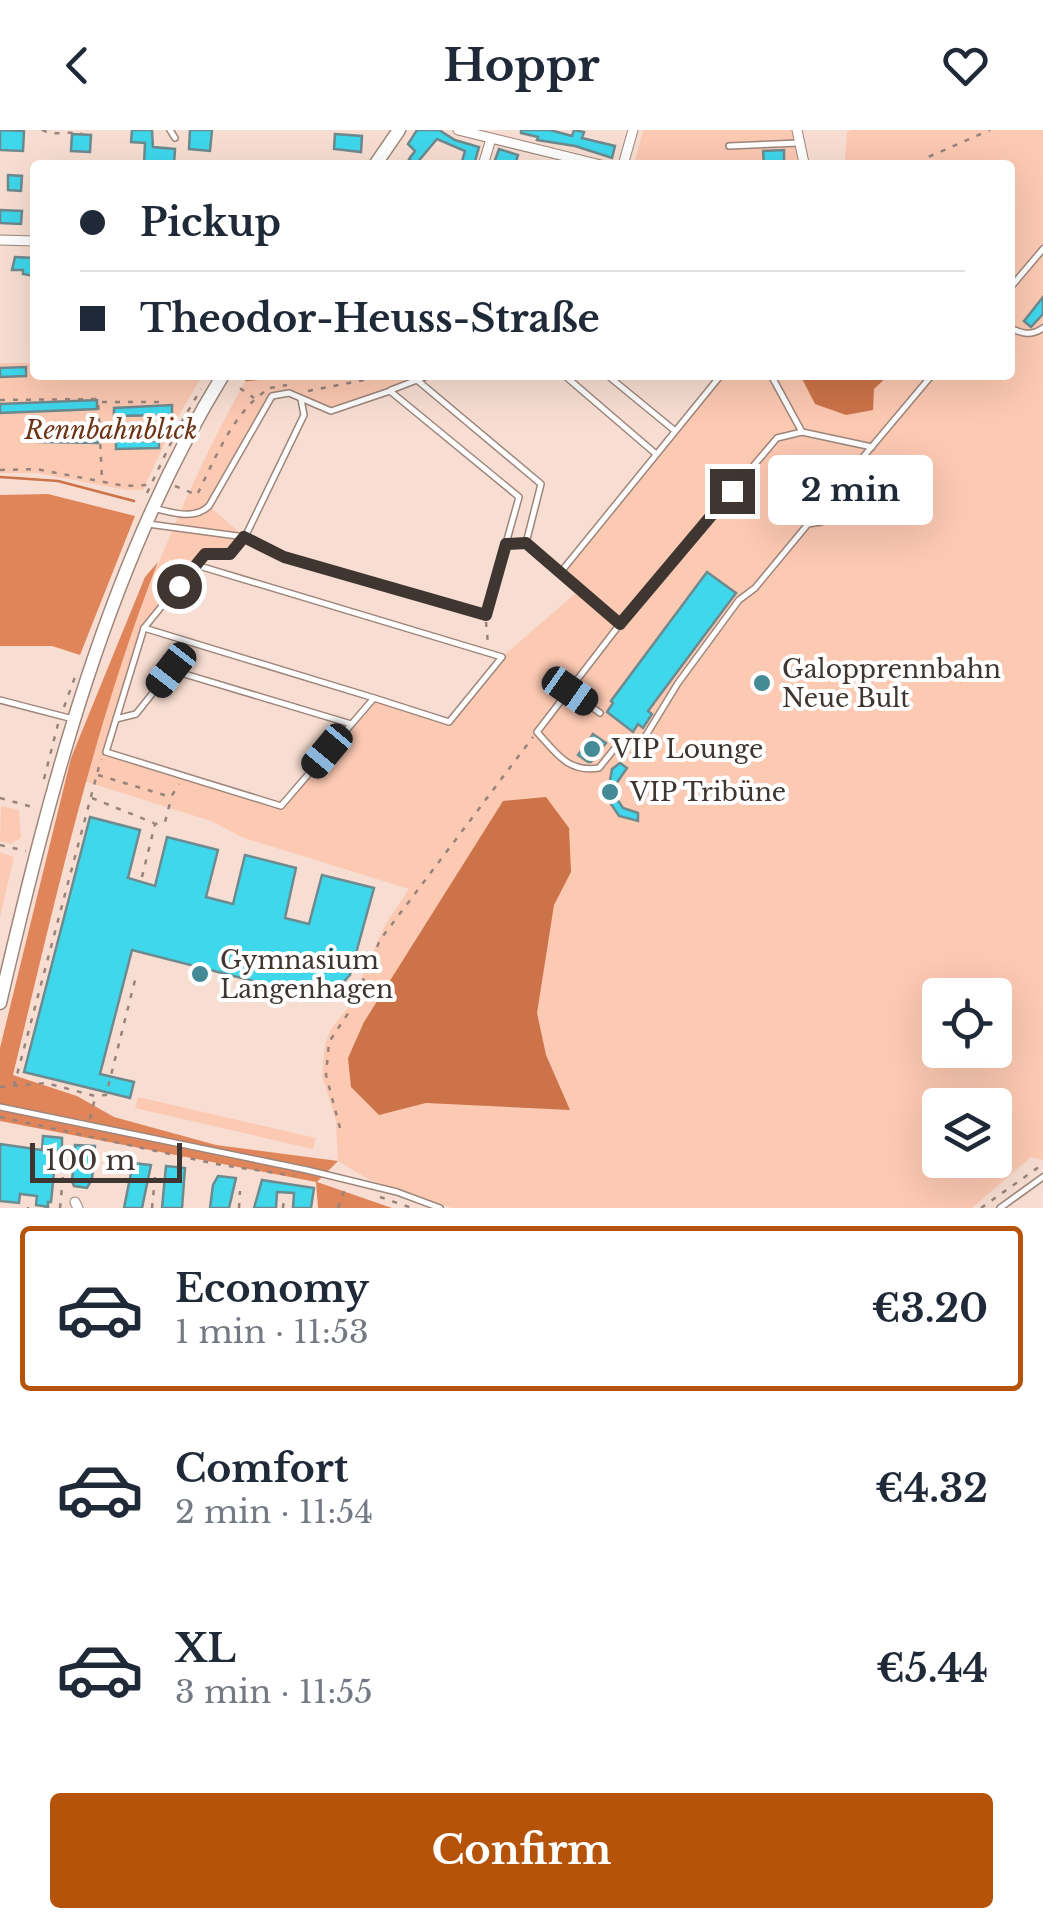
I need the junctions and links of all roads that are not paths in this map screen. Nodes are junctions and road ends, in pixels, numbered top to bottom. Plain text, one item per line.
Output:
1 (170, 130) edge
2 (399, 130) edge
3 (458, 130) edge
4 (633, 130) edge
5 (796, 130) edge
6 (175, 138) dead end
7 (491, 139) junction
8 (800, 143) junction
9 (729, 146) dead end
10 (378, 160) edge
11 (485, 160) edge
12 (570, 160) edge
13 (625, 160) edge
14 (804, 160) edge
15 (0, 240) edge
16 (30, 241) edge
17 (1043, 249) edge
18 (1015, 282) edge
19 (1043, 328) edge
20 (1015, 330) edge
21 (219, 380) edge
22 (417, 380) joint
23 (570, 380) edge
24 (613, 380) edge
25 (716, 380) edge
26 (774, 380) edge
27 (928, 380) edge
28 (390, 391) junction
29 (302, 395) junction
30 (675, 431) junction
31 (802, 432) junction
32 (872, 447) junction
33 (656, 454) junction
34 (154, 508) junction
35 (148, 524) junction
36 (244, 537) junction
37 (526, 543) junction
38 (506, 544) junction
39 (196, 565) junction
40 (560, 573) junction
41 (620, 624) junction
42 (144, 628) junction
43 (570, 691) junction
44 (374, 698) junction
45 (0, 700) edge
46 (600, 712) dead end
47 (73, 719) junction
48 (116, 719) junction
49 (351, 724) junction
50 (614, 748) dead end
51 (634, 755) dead end
52 (0, 1003) edge
53 (0, 1107) edge
54 (1043, 1177) edge
55 (440, 1208) edge
56 (1000, 1208) edge

1 - 6 lane
2 - 10 street
3 - 7 street
4 - 13 street
5 - 8 street
7 - 11 street
7 - 12 street
8 - 9 lane
8 - 14 street
15 - 16 street
17 - 18 lane
19 - 20 lane
21 - 34 street
22 - 28 lane
22 - 37 lane
23 - 33 lane
24 - 30 lane
25 - 30 lane
26 - 31 lane
27 - 32 lane
28 - 29 lane
28 - 38 lane
29 - 34 lane
29 - 36 lane
30 - 33 lane
31 - 32 lane
31 - 41 lane
32 - 51 lane
33 - 40 lane
34 - 35 street
35 - 36 lane
35 - 47 street
36 - 38 lane
36 - 39 lane
37 - 38 lane
37 - 40 lane
39 - 42 lane
39 - 44 lane
40 - 41 lane
41 - 43 lane
42 - 44 lane
42 - 48 lane
43 - 46 lane
43 - 50 lane
44 - 49 lane
45 - 47 lane
47 - 52 street
48 - 49 lane
48 - 49 lane
53 - 55 lane
54 - 56 lane

